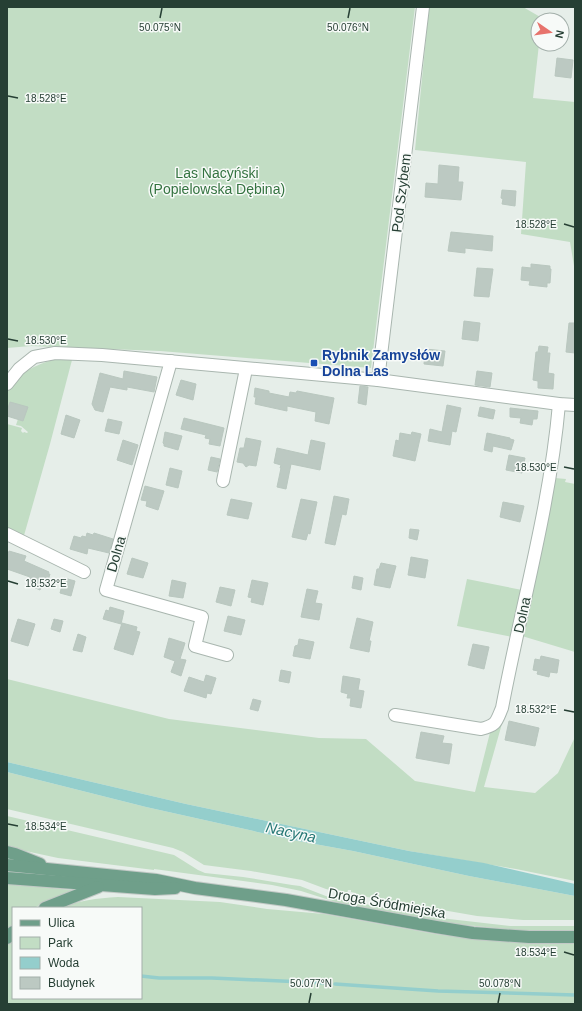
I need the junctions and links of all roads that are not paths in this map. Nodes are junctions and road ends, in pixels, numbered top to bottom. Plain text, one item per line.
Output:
1 (423, 7) edge
2 (171, 361) junction
3 (246, 369) junction
4 (378, 380) junction
5 (7, 384) edge
6 (559, 404) junction
7 (575, 405) edge
8 (223, 481) dead end
9 (7, 534) edge
10 (84, 572) dead end
11 (227, 655) dead end
12 (394, 715) dead end
13 (7, 852) edge
14 (7, 865) edge
15 (52, 870) junction
16 (7, 878) edge
17 (101, 886) junction
18 (195, 888) junction
19 (48, 907) edge
20 (575, 937) edge

1 - 4 street, Pod Szybem
2 - 3 street
2 - 5 street
2 - 11 street, Dolna
3 - 4 street
3 - 8 street
4 - 6 street
6 - 7 street
6 - 12 street, Dolna
9 - 10 street, Dolna
13 - 15 main road
14 - 15 main road, Droga Śródmiejska
15 - 18 main road, Droga Śródmiejska
16 - 17 main road, Droga Śródmiejska
17 - 18 main road, Droga Śródmiejska
17 - 19 main road
18 - 20 main road, Droga Śródmiejska

